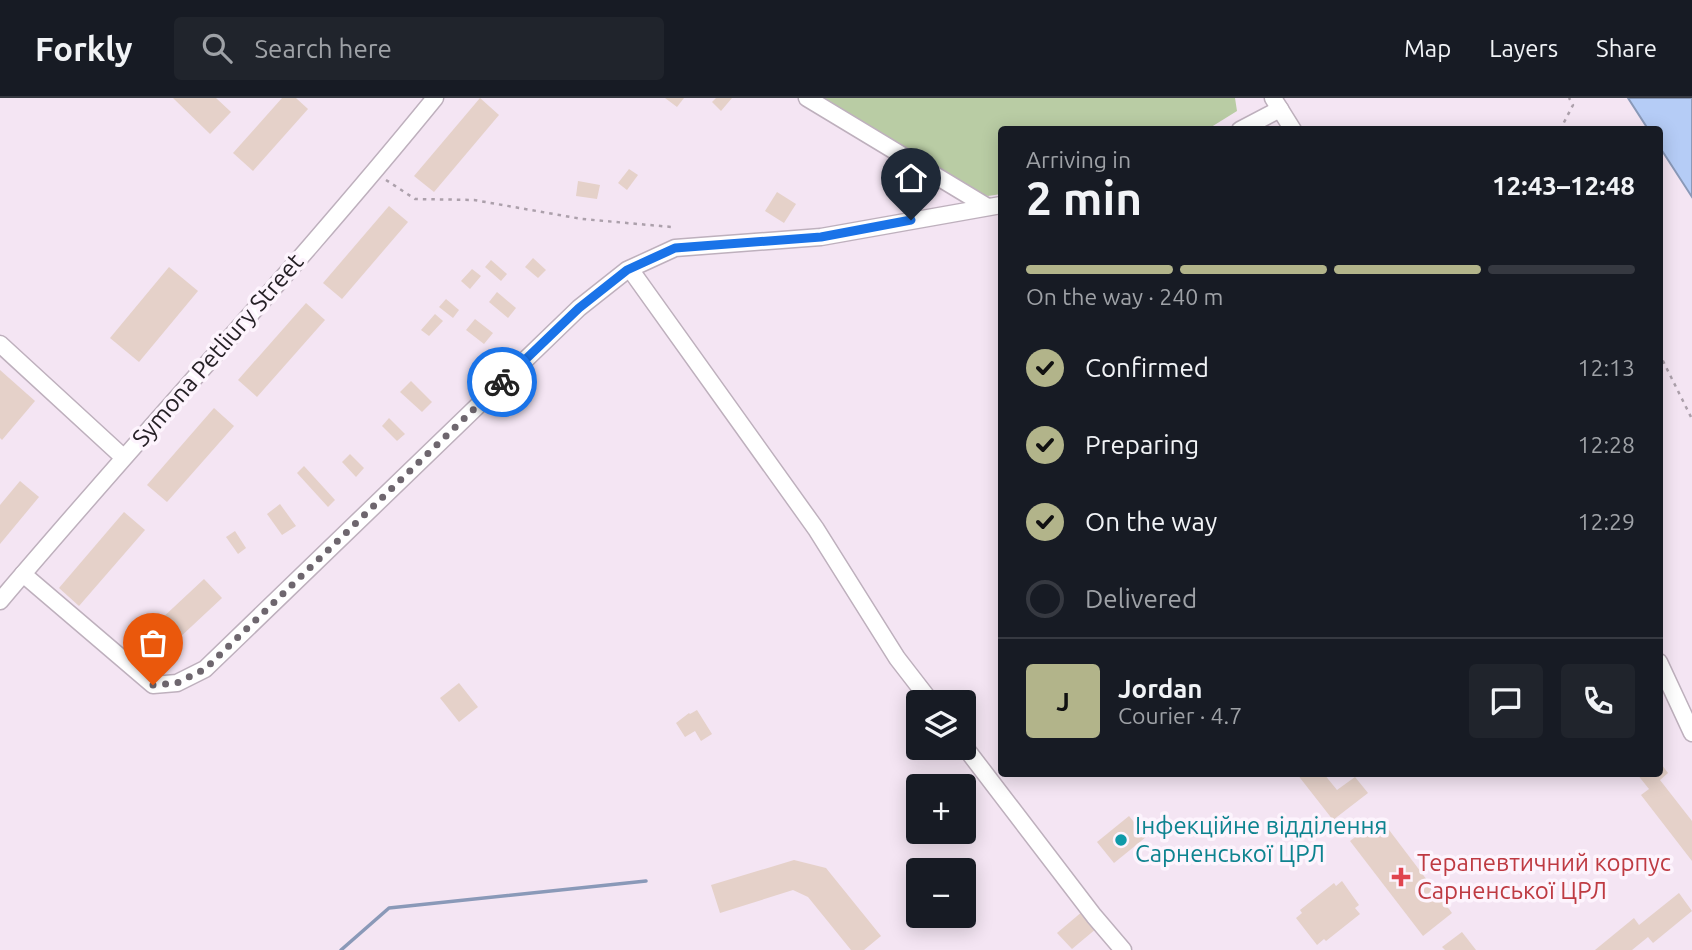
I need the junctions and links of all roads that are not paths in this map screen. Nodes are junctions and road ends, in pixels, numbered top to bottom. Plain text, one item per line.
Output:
1 (435, 98) edge
2 (807, 98) edge
3 (1277, 104) edge
4 (1246, 126) edge
5 (1291, 126) edge
6 (993, 205) edge
7 (630, 269) junction
8 (0, 344) edge
9 (123, 457) junction
10 (23, 574) junction
11 (0, 601) edge
12 (1663, 671) edge
13 (922, 690) edge
14 (1692, 733) edge
15 (975, 760) edge
16 (1123, 950) edge

1 - 9 street, Symona Petliury Street
2 - 6 street
3 - 4 street
3 - 5 street
6 - 7 street
7 - 10 street
7 - 13 street
8 - 9 street
9 - 10 street, Symona Petliury Street
10 - 11 street, Symona Petliury Street
12 - 14 street
15 - 16 street

